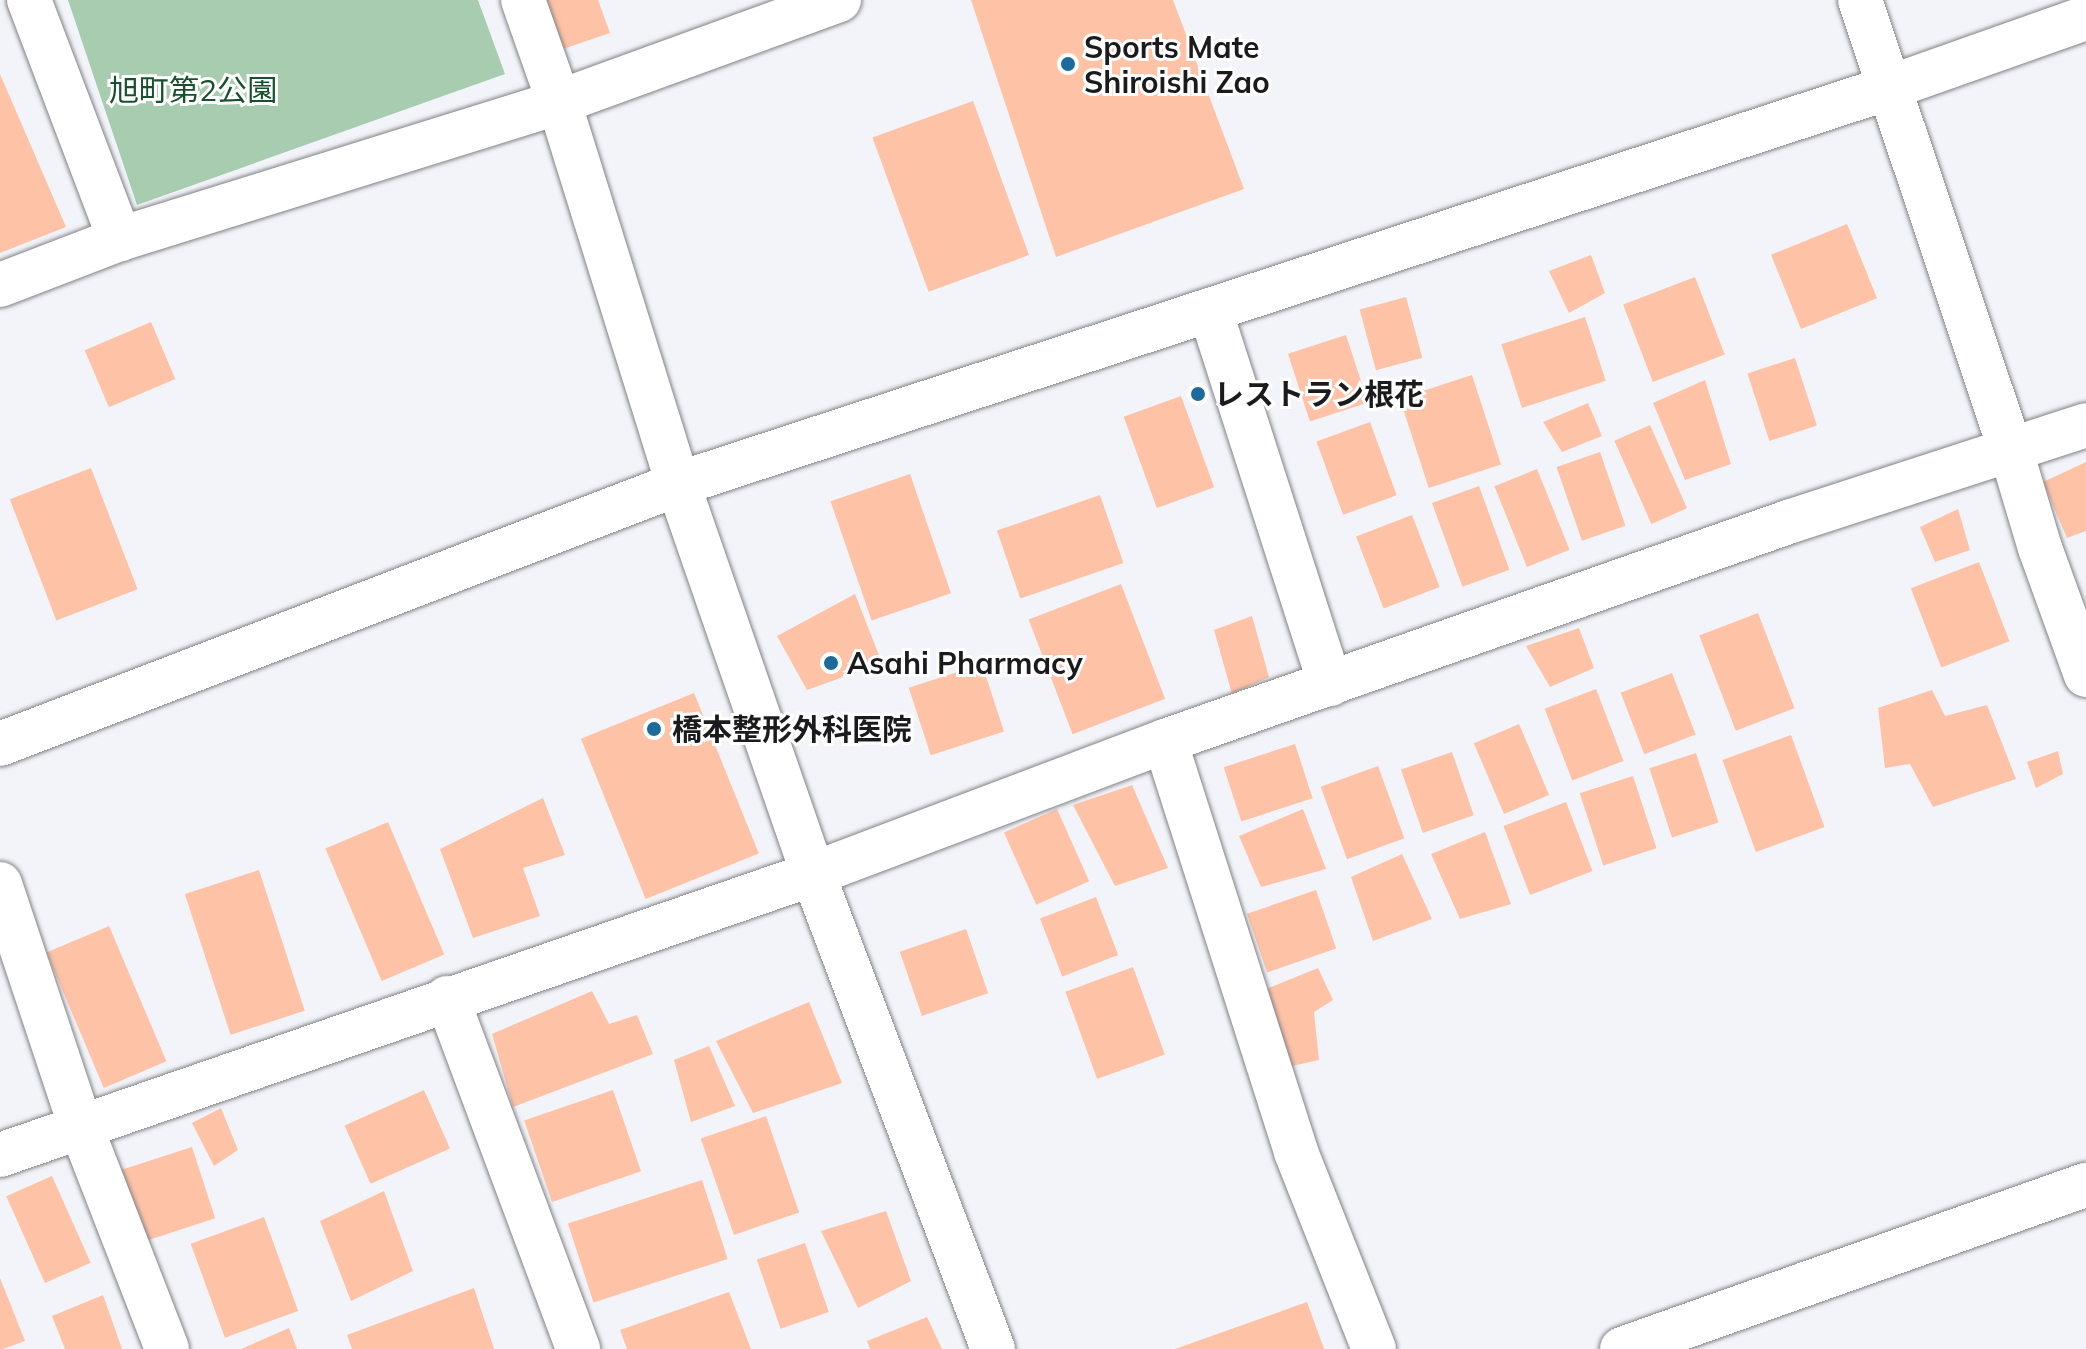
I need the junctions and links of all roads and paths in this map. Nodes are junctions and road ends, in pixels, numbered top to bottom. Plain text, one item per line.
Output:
1 (29, 0) edge
2 (523, 0) edge
3 (839, 0) edge
4 (1860, 0) edge
5 (2086, 18) edge
6 (1891, 87) junction
7 (559, 102) junction
8 (120, 239) junction
9 (0, 285) edge
10 (1210, 310) junction
11 (2086, 425) edge
12 (2011, 451) junction
13 (678, 484) junction
14 (2086, 675) edge
15 (1330, 684) junction
16 (1165, 741) junction
17 (0, 744) edge
18 (813, 874) junction
19 (0, 884) edge
20 (447, 998) junction
21 (81, 1127) junction
22 (0, 1155) edge
23 (2086, 1185) edge
24 (167, 1349) edge
25 (578, 1349) edge
26 (993, 1349) edge
27 (1374, 1349) edge
28 (1622, 1349) edge

1 - 8 street
2 - 7 street
3 - 7 street
4 - 6 street
5 - 6 street
6 - 10 street
6 - 12 street
7 - 8 street
7 - 13 street
8 - 9 street
10 - 13 street
10 - 15 street
11 - 12 street
12 - 14 street
12 - 15 street
13 - 17 street
13 - 18 street
15 - 16 street
16 - 18 street
16 - 27 street
18 - 20 street
18 - 26 street
19 - 21 street
20 - 21 street
20 - 25 street
21 - 22 street
21 - 24 street
23 - 28 street

